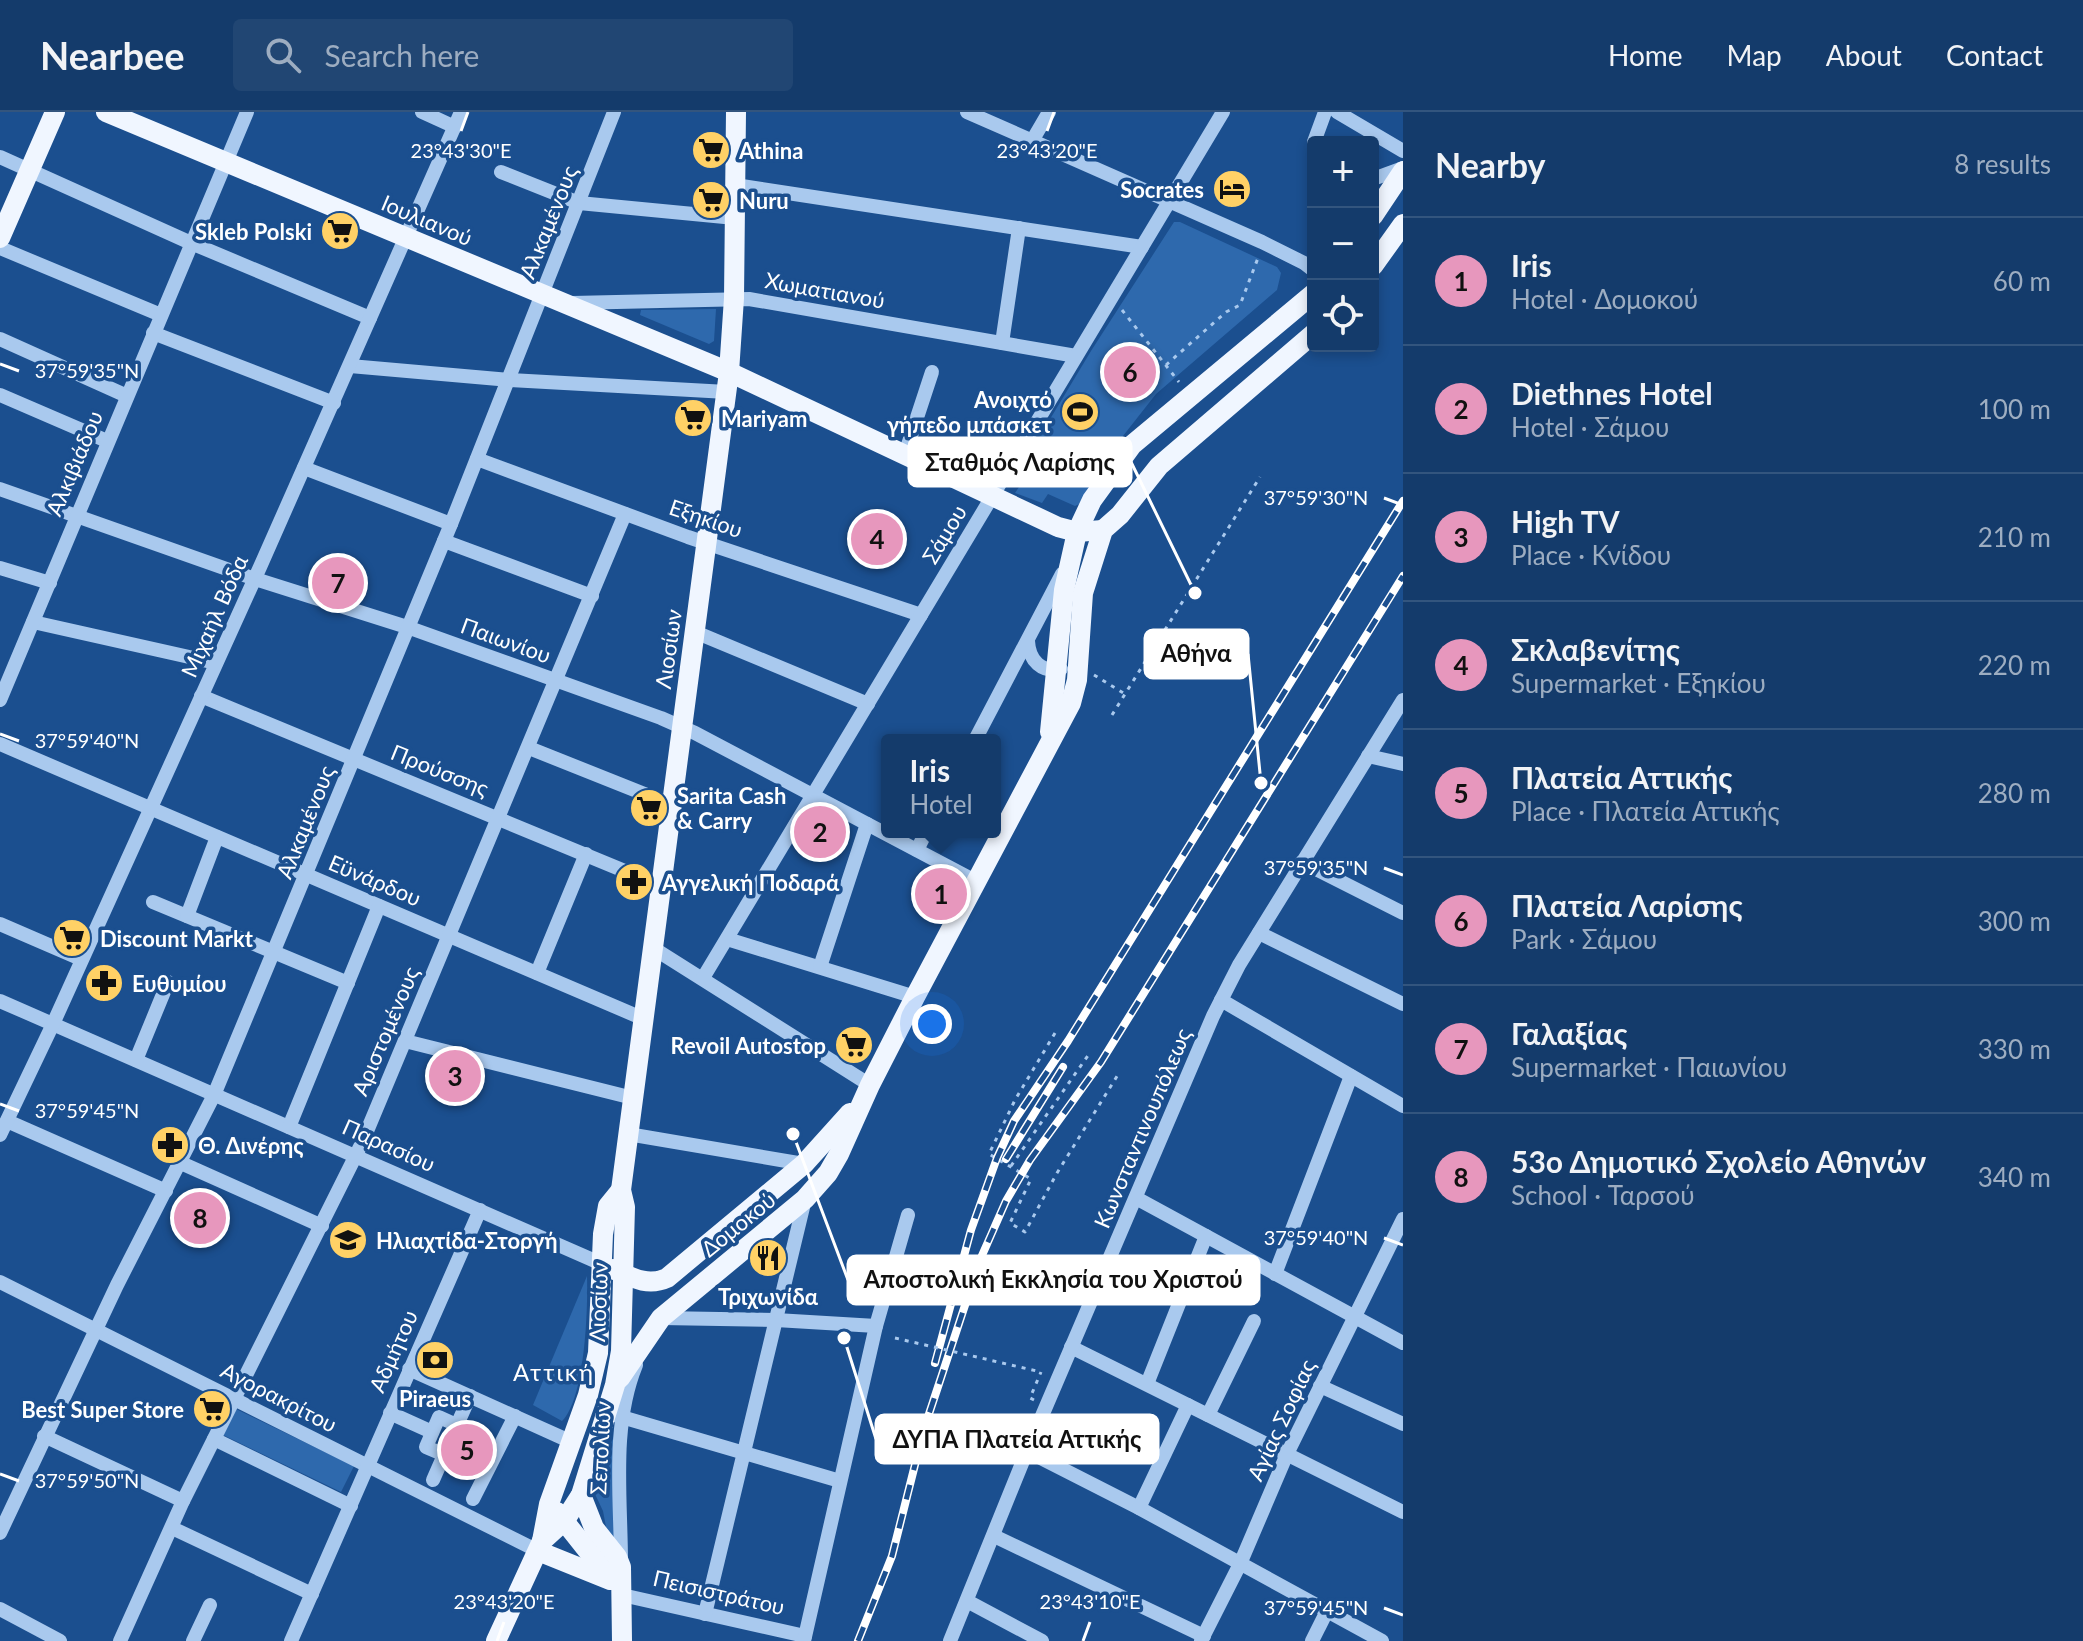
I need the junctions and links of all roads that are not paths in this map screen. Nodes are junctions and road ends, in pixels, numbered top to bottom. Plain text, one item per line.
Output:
1 (55, 112) edge
2 (106, 112) edge
3 (247, 112) edge
4 (422, 112) edge
5 (461, 112) edge
6 (736, 112) edge
7 (967, 112) edge
8 (1049, 112) edge
9 (1223, 112) edge
10 (1325, 112) edge
11 (1337, 112) edge
12 (612, 113) edge
13 (455, 127) junction
14 (1316, 136) edge
15 (1032, 141) junction
16 (1403, 151) edge
17 (0, 157) edge
18 (227, 162) junction
19 (1403, 170) edge
20 (29, 171) junction
21 (501, 172) dead end
22 (1379, 177) edge
23 (735, 185) junction
24 (1170, 201) junction
25 (579, 203) junction
26 (1378, 208) edge
27 (735, 218) junction
28 (1403, 224) edge
29 (1019, 228) junction
30 (407, 237) junction
31 (0, 238) edge
32 (191, 243) junction
33 (1142, 247) junction
34 (0, 248) edge
35 (1379, 258) edge
36 (1307, 267) edge
37 (543, 294) junction
38 (734, 298) junction
39 (1307, 299) edge
40 (563, 303) junction
41 (161, 315) junction
42 (370, 318) junction
43 (153, 333) junction
44 (0, 339) edge
45 (1307, 339) edge
46 (1002, 343) junction
47 (1076, 356) junction
48 (350, 366) junction
49 (932, 372) dead end
50 (510, 380) junction
51 (728, 382) junction
52 (0, 395) edge
53 (127, 396) junction
54 (334, 403) junction
55 (107, 441) junction
56 (905, 454) junction
57 (477, 459) junction
58 (304, 468) junction
59 (0, 489) edge
60 (993, 495) junction
61 (625, 514) junction
62 (77, 516) junction
63 (451, 524) junction
64 (1103, 530) junction
65 (1077, 532) junction
66 (444, 541) junction
67 (707, 543) junction
68 (1071, 556) junction
69 (0, 568) edge
70 (255, 579) junction
71 (50, 583) junction
72 (592, 596) junction
73 (921, 615) junction
74 (33, 622) junction
75 (407, 627) junction
76 (695, 632) junction
77 (1028, 641) junction
78 (1078, 660) junction
79 (216, 663) junction
80 (1058, 670) junction
81 (4, 679) edge
82 (556, 682) junction
83 (201, 696) junction
84 (0, 700) edge
85 (1403, 700) edge
86 (868, 704) junction
87 (682, 727) junction
88 (978, 734) edge
89 (1049, 740) junction
90 (0, 744) edge
91 (529, 748) junction
92 (1368, 756) junction
93 (355, 759) junction
94 (1403, 764) edge
95 (813, 795) junction
96 (672, 805) junction
97 (150, 808) junction
98 (499, 818) junction
99 (867, 824) junction
100 (881, 831) edge
101 (1001, 835) edge
102 (217, 837) junction
103 (894, 838) edge
104 (923, 838) edge
105 (999, 838) edge
106 (917, 850) junction
107 (586, 854) junction
108 (1302, 862) junction
109 (307, 875) junction
110 (977, 882) junction
111 (661, 886) junction
112 (153, 902) dead end
113 (379, 906) junction
114 (1403, 913) edge
115 (187, 916) junction
116 (0, 924) edge
117 (1259, 933) junction
118 (450, 936) junction
119 (727, 939) junction
120 (653, 948) junction
121 (274, 953) junction
122 (81, 959) junction
123 (820, 967) junction
124 (537, 973) junction
125 (703, 978) junction
126 (168, 982) dead end
127 (348, 983) junction
128 (915, 997) junction
129 (1221, 1000) junction
130 (0, 1001) edge
131 (1403, 1004) edge
132 (644, 1019) junction
133 (53, 1024) junction
134 (405, 1041) junction
135 (136, 1060) junction
136 (1351, 1076) junction
137 (870, 1085) junction
138 (214, 1095) junction
139 (633, 1098) junction
140 (1403, 1106) edge
141 (289, 1127) junction
142 (3, 1128) edge
143 (628, 1134) junction
144 (355, 1157) junction
145 (181, 1163) junction
146 (804, 1164) junction
147 (621, 1190) junction
148 (166, 1191) junction
149 (1136, 1198) junction
150 (805, 1199) junction
151 (480, 1210) junction
152 (908, 1215) dead end
153 (1403, 1219) edge
154 (774, 1225) junction
155 (322, 1226) junction
156 (1206, 1236) junction
157 (796, 1239) junction
158 (602, 1264) junction
159 (623, 1274) junction
160 (1275, 1274) junction
161 (0, 1282) edge
162 (1355, 1317) junction
163 (661, 1318) junction
164 (776, 1320) junction
165 (1254, 1321) dead end
166 (95, 1330) junction
167 (882, 1330) junction
168 (648, 1336) junction
169 (1403, 1343) edge
170 (1071, 1347) junction
171 (409, 1369) junction
172 (1147, 1384) junction
173 (615, 1385) junction
174 (1320, 1386) junction
175 (470, 1396) junction
176 (234, 1399) junction
177 (1188, 1405) junction
178 (390, 1413) junction
179 (1208, 1415) junction
180 (515, 1416) junction
181 (615, 1416) junction
182 (1403, 1424) edge
183 (457, 1425) junction
184 (432, 1432) junction
185 (44, 1436) junction
186 (214, 1439) junction
187 (565, 1439) dead end
188 (465, 1447) junction
189 (1027, 1451) junction
190 (743, 1453) junction
191 (1287, 1454) junction
192 (444, 1455) junction
193 (493, 1459) junction
194 (366, 1465) junction
195 (433, 1480) dead end
196 (840, 1481) junction
197 (581, 1495) junction
198 (473, 1499) dead end
199 (183, 1501) junction
200 (549, 1504) junction
201 (351, 1506) junction
202 (1139, 1508) junction
203 (1403, 1512) edge
204 (3, 1517) edge
205 (565, 1520) junction
206 (172, 1528) junction
207 (0, 1533) edge
208 (994, 1536) junction
209 (540, 1546) junction
210 (1240, 1564) junction
211 (619, 1582) junction
212 (312, 1594) junction
213 (967, 1601) junction
214 (210, 1605) dead end
215 (0, 1609) edge
216 (1327, 1611) junction
217 (705, 1614) junction
218 (804, 1639) edge
219 (1203, 1639) edge
220 (60, 1641) edge
221 (120, 1641) edge
222 (193, 1641) edge
223 (291, 1641) edge
224 (496, 1641) edge
225 (622, 1641) edge
226 (950, 1641) edge
227 (1042, 1641) edge
228 (1312, 1641) edge
229 (1382, 1641) edge

1 - 20 main road
2 - 18 main road, Ιουλιανού
3 - 18 street, Αλκιβιάδου
4 - 13 street
5 - 13 street, Μιχαήλ Βόδα
6 - 23 main road, Λιοσίων
7 - 15 street
8 - 15 street
9 - 24 street, Σάμου
10 - 14 street
11 - 16 street
12 - 25 street, Αλκαμένους
13 - 30 street, Μιχαήλ Βόδα
15 - 24 street
17 - 20 street
18 - 30 main road, Ιουλιανού
18 - 32 street, Αλκιβιάδου
19 - 22 street
19 - 26 main road
20 - 31 main road
20 - 32 street
21 - 25 street
23 - 27 main road, Λιοσίων
23 - 29 street
24 - 33 street, Σάμου
24 - 36 street
25 - 27 street
25 - 37 street, Αλκαμένους
27 - 38 main road, Λιοσίων
28 - 35 main road
29 - 33 street
29 - 46 street
30 - 37 main road, Ιουλιανού
30 - 42 street, Μιχαήλ Βόδα
32 - 41 street, Αλκιβιάδου
32 - 42 street
33 - 47 street, Σάμου
34 - 41 street
37 - 40 main road, Ιουλιανού
37 - 50 street, Αλκαμένους
38 - 40 street, Χωματιανού
38 - 46 street, Χωματιανού
38 - 51 main road, Λιοσίων
39 - 65 main road
40 - 51 main road, Ιουλιανού
41 - 43 street, Αλκιβιάδου
42 - 48 street, Μιχαήλ Βόδα
43 - 53 street, Αλκιβιάδου
43 - 54 street
44 - 53 street
45 - 64 main road
46 - 47 street, Χωματιανού
47 - 60 street, Σάμου
48 - 50 street
48 - 54 street, Μιχαήλ Βόδα
49 - 56 street
50 - 51 street
50 - 57 street, Αλκαμένους
51 - 56 main road, Ιουλιανού
51 - 67 main road, Λιοσίων
52 - 55 street
53 - 55 street, Αλκιβιάδου
54 - 58 street, Μιχαήλ Βόδα
55 - 62 street, Αλκιβιάδου
56 - 60 main road, Ιουλιανού
57 - 61 street, Εξηκίου
57 - 63 street, Αλκαμένους
58 - 63 street
58 - 70 street, Μιχαήλ Βόδα
59 - 62 street, Παιωνίου
60 - 65 main road, Ιουλιανού
60 - 73 street, Σάμου
61 - 67 street, Εξηκίου
61 - 72 street, Αριστομένους
62 - 70 street, Παιωνίου
62 - 71 street, Αλκιβιάδου
63 - 66 street, Αλκαμένους
64 - 65 main road
64 - 78 main road, Δομοκού
65 - 68 main road
66 - 72 street
66 - 75 street, Αλκαμένους
67 - 73 street, Εξηκίου
67 - 76 main road, Λιοσίων
68 - 77 street
68 - 80 main road
69 - 71 street
70 - 75 street, Παιωνίου
70 - 79 street, Μιχαήλ Βόδα
71 - 74 street, Αλκιβιάδου
72 - 82 street, Αριστομένους
73 - 86 street, Σάμου
74 - 79 street
74 - 81 street, Αλκιβιάδου
75 - 82 street, Παιωνίου
75 - 93 street, Αλκαμένους
76 - 86 street
76 - 87 main road, Λιοσίων
77 - 80 street
77 - 88 street
78 - 80 street
78 - 89 main road, Δομοκού
79 - 83 street, Μιχαήλ Βόδα
80 - 89 main road
81 - 84 street, Αλκιβιάδου
82 - 87 street, Παιωνίου
82 - 91 street, Αριστομένους
83 - 93 street, Προύσσης
83 - 97 street, Μιχαήλ Βόδα
85 - 92 street, Κωνσταντινουπόλεως
86 - 95 street, Σάμου
87 - 95 street, Παιωνίου
87 - 96 main road, Λιοσίων
89 - 101 main road, Δομοκού
90 - 97 street, Εϋνάρδου
91 - 96 street
91 - 98 street, Αριστομένους
92 - 94 street
92 - 108 street, Κωνσταντινουπόλεως
93 - 98 street, Προύσσης
93 - 109 street, Αλκαμένους
95 - 99 street, Παιωνίου
95 - 119 street, Σάμου
96 - 111 main road, Λιοσίων
97 - 102 street, Εϋνάρδου
97 - 122 street, Μιχαήλ Βόδα
98 - 107 street, Προύσσης
98 - 118 street, Αριστομένους
99 - 100 street, Παιωνίου
99 - 123 street
102 - 109 street, Εϋνάρδου
102 - 115 street
103 - 106 street, Παιωνίου
104 - 106 street
105 - 110 main road, Δομοκού
106 - 110 street, Παιωνίου
107 - 111 street, Προύσσης
107 - 124 street
108 - 114 street
108 - 117 street, Κωνσταντινουπόλεως
109 - 113 street, Εϋνάρδου
109 - 121 street, Αλκαμένους
110 - 128 main road, Δομοκού
111 - 120 main road, Λιοσίων
112 - 115 street
113 - 118 street, Εϋνάρδου
113 - 127 street
115 - 121 street
116 - 122 street
117 - 129 street, Κωνσταντινουπόλεως
117 - 131 street
118 - 124 street, Εϋνάρδου
118 - 134 street, Αριστομένους
119 - 123 street
119 - 125 street, Σάμου
120 - 125 street
120 - 132 main road, Λιοσίων
121 - 127 street
121 - 138 street, Αλκαμένους
122 - 133 street, Μιχαήλ Βόδα
123 - 128 street
124 - 132 street, Εϋνάρδου
125 - 137 street
126 - 135 street
127 - 141 street
128 - 137 main road, Δομοκού
129 - 136 street
129 - 149 street, Κωνσταντινουπόλεως
130 - 133 street, Παρασίου
132 - 139 main road, Λιοσίων
133 - 135 street, Παρασίου
133 - 142 street, Μιχαήλ Βόδα
134 - 139 street
134 - 144 street, Αριστομένους
135 - 138 street, Παρασίου
136 - 140 street
136 - 160 street
137 - 146 main road, Δομοκού
137 - 150 main road, Δομοκού
138 - 141 street, Παρασίου
138 - 145 street, Αλκαμένους
139 - 143 main road, Λιοσίων
141 - 144 street, Παρασίου
142 - 148 street
143 - 146 street
143 - 147 main road, Λιοσίων
144 - 151 street, Παρασίου
144 - 155 street, Αριστομένους
145 - 148 street, Αλκαμένους
145 - 155 street
146 - 159 main road, Δομοκού
147 - 158 main road, Λιοσίων
147 - 159 main road, Λιοσίων
148 - 166 street, Αλκαμένους
149 - 156 street
149 - 170 street, Κωνσταντινουπόλεως
150 - 154 main road, Δομοκού
150 - 157 street
151 - 158 street, Παρασίου
151 - 171 street, Αδμήτου
152 - 167 street
153 - 162 street, Αγίας Σοφίας
154 - 157 street
154 - 163 main road, Δομοκού
155 - 176 street, Αριστομένους
156 - 160 street
156 - 172 street
157 - 164 street
158 - 159 main road, Παρασίου
158 - 200 main road, Λιοσίων
159 - 173 main road, Λιοσίων
160 - 162 street
161 - 166 street, Αγορακρίτου
162 - 169 street
162 - 174 street, Αγίας Σοφίας
163 - 164 street
163 - 168 main road, Δομοκού
164 - 167 street
164 - 190 street
165 - 179 street
166 - 176 street, Αγορακρίτου
166 - 185 street, Αλκαμένους
167 - 196 street
168 - 173 main road, Δομοκού
168 - 181 street, Σεπολίων
170 - 172 street
170 - 189 street, Κωνσταντινουπόλεως
171 - 175 street
171 - 178 street, Αδμήτου
172 - 177 street
173 - 181 main road, Λιοσίων
174 - 182 street
174 - 191 street, Αγίας Σοφίας
175 - 180 street
175 - 183 street
176 - 186 street, Αριστομένους
176 - 194 street, Αγορακρίτου
177 - 179 street
177 - 202 street
178 - 184 street
178 - 194 street, Αδμήτου
179 - 191 street
180 - 187 street
180 - 193 street
181 - 190 street
181 - 197 main road, Λιοσίων
181 - 211 street, Σεπολίων
183 - 184 street
183 - 188 street
184 - 192 street
185 - 199 street
185 - 204 street, Αλκαμένους
186 - 199 street, Αριστομένους
186 - 201 street
188 - 192 street
188 - 193 street
189 - 202 street
189 - 208 street, Κωνσταντινουπόλεως
190 - 196 street
190 - 217 street
191 - 203 street
191 - 210 street, Αγίας Σοφίας
192 - 195 street
193 - 198 street
194 - 201 street, Αδμήτου
194 - 209 street, Αγορακρίτου
196 - 218 street
197 - 205 main road, Λιοσίων
197 - 211 main road, Σεπολίων
199 - 206 street, Αριστομένους
200 - 205 main road, Σεπολίων
200 - 209 main road, Λιοσίων
201 - 212 street, Αδμήτου
202 - 210 street
204 - 207 street, Αλκαμένους
205 - 209 main road, Λιοσίων
205 - 211 main road, Σεπολίων
206 - 212 street
206 - 221 street, Αριστομένους
208 - 213 street, Κωνσταντινουπόλεως
208 - 219 street
209 - 211 main road, Πεισιστράτου
209 - 224 main road, Λιοσίων
210 - 216 street
210 - 219 street, Αγίας Σοφίας
211 - 217 street, Πεισιστράτου
211 - 225 main road, Σεπολίων
212 - 223 street, Αδμήτου
213 - 226 street, Κωνσταντινουπόλεως
213 - 227 street
214 - 222 street
215 - 220 street
216 - 228 street
216 - 229 street
217 - 218 street, Πεισιστράτου

